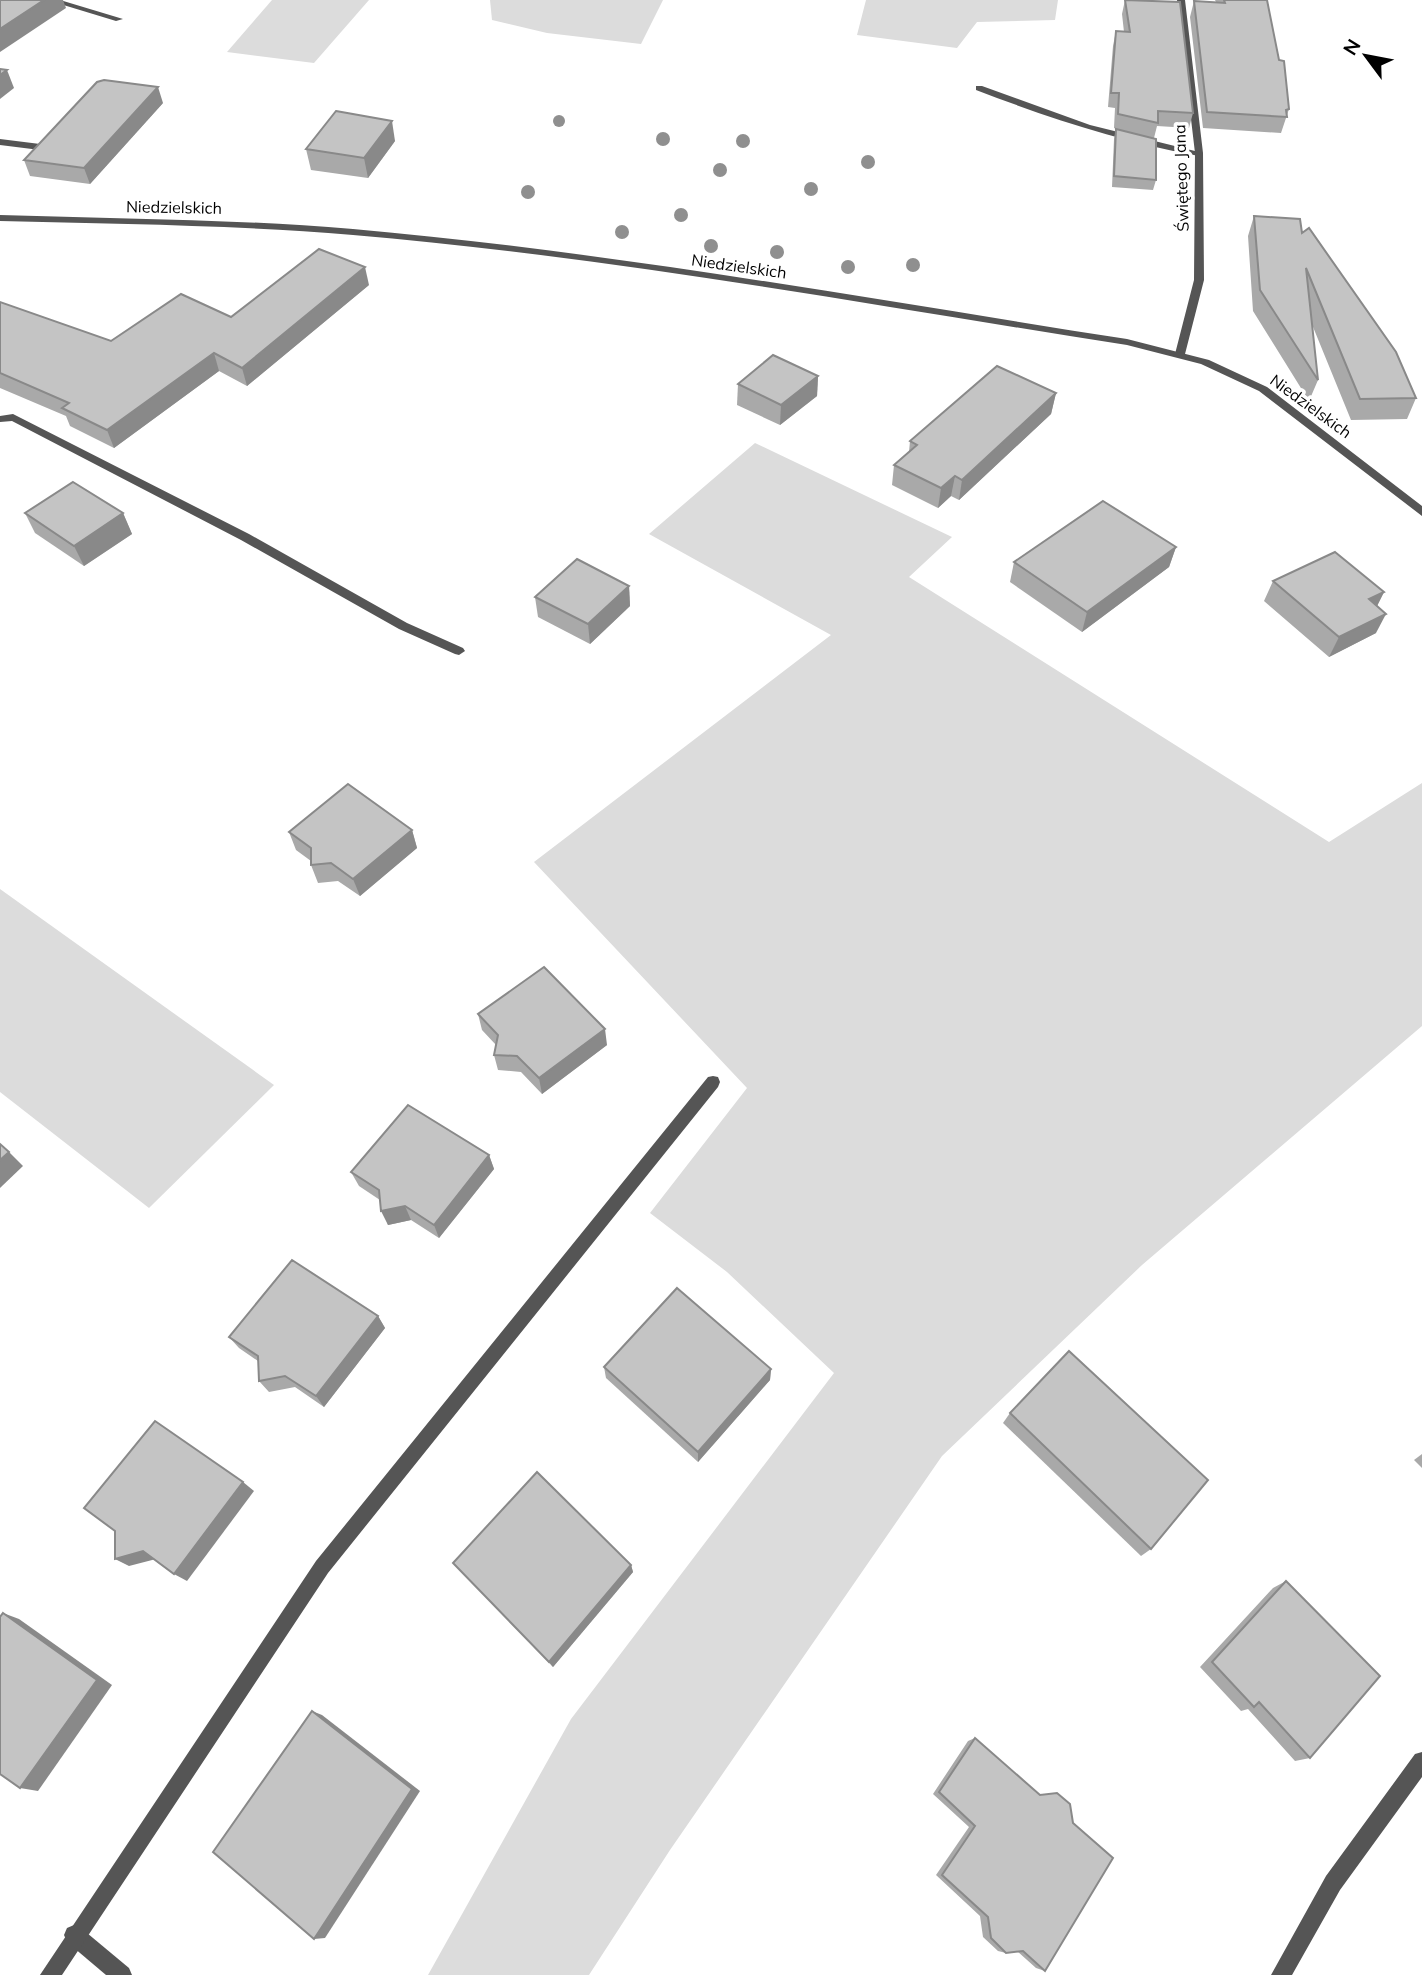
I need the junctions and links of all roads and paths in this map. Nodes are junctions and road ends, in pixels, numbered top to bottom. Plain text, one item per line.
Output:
1 (51, 0) edge
2 (1181, 0) edge
3 (119, 19) dead end
4 (979, 88) dead end
5 (0, 142) edge
6 (40, 147) edge
7 (1199, 153) junction
8 (0, 218) edge
9 (1180, 354) junction
10 (0, 419) edge
11 (1422, 512) edge
12 (459, 651) dead end
13 (713, 1082) dead end
14 (1422, 1761) edge
15 (74, 1935) junction
16 (50, 1975) edge
17 (122, 1975) edge
18 (1281, 1975) edge

1 - 3 street
2 - 7 street, Świętego Jana
4 - 7 street
5 - 6 street
7 - 9 street, Świętego Jana
8 - 9 street, Niedzielskich
9 - 11 street, Niedzielskich
10 - 12 street
13 - 15 street
14 - 18 street
15 - 16 street
15 - 17 street

